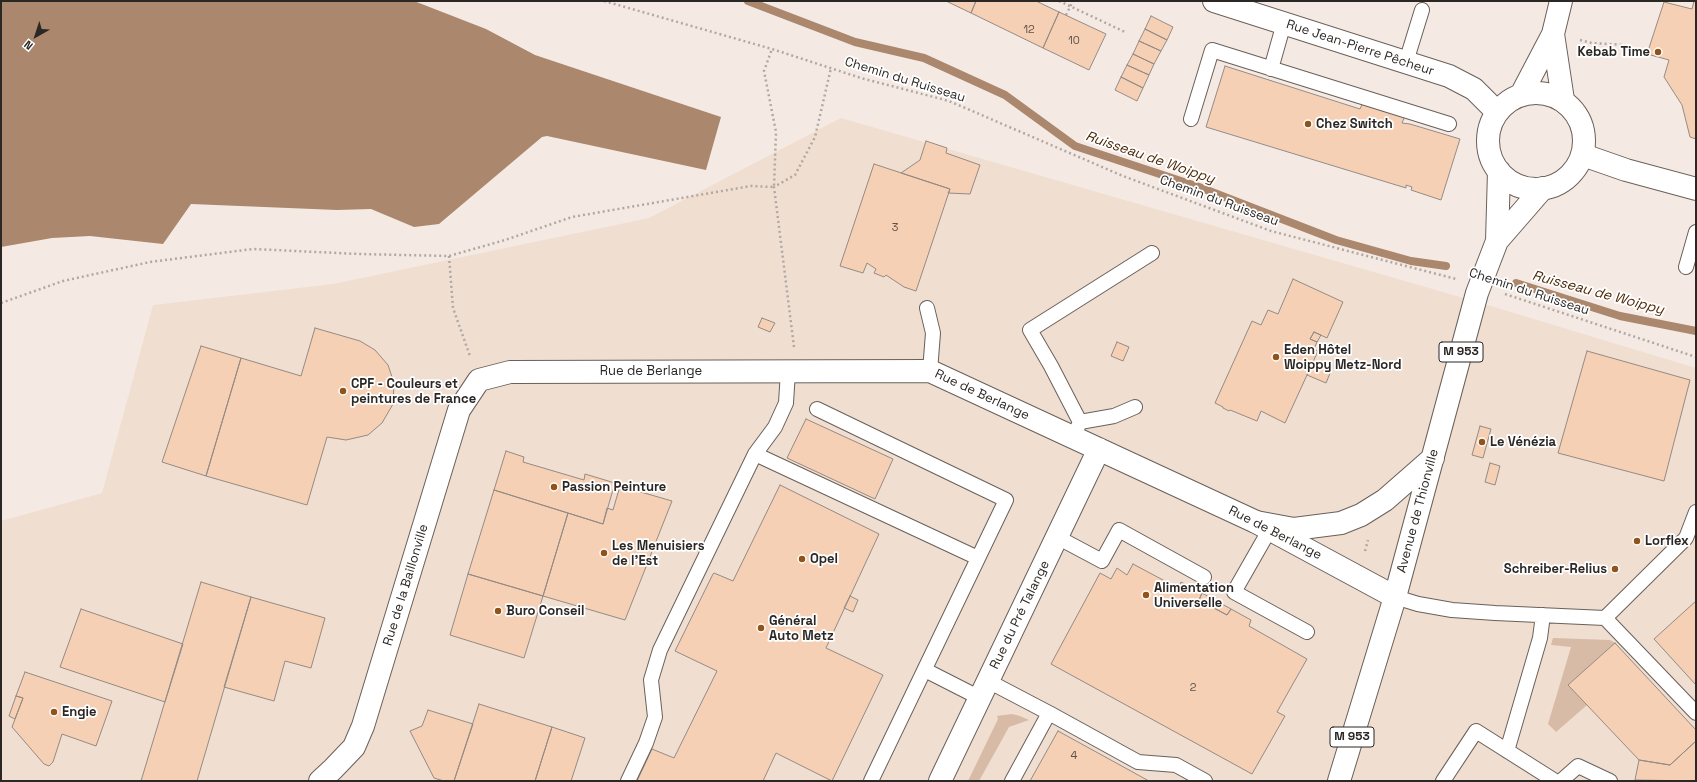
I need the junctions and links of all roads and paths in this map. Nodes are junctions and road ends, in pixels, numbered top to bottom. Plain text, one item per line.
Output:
1 (604, 1) edge
2 (1059, 1) edge
3 (1073, 1) edge
4 (1214, 1) edge
5 (1561, 1) edge
6 (1071, 6) junction
7 (1422, 10) dead end
8 (1066, 15) dead end
9 (1284, 23) junction
10 (1125, 32) dead end
11 (1553, 34) junction
12 (1625, 45) dead end
13 (772, 49) junction
14 (1406, 62) junction
15 (831, 68) junction
16 (1271, 69) junction
17 (1521, 95) junction
18 (1563, 100) junction
19 (1497, 112) junction
20 (1191, 119) dead end
21 (1449, 124) dead end
22 (1583, 155) junction
23 (1499, 171) junction
24 (774, 187) junction
25 (1543, 188) junction
26 (1696, 189) edge
27 (1696, 232) edge
28 (1497, 242) junction
29 (1152, 253) dead end
30 (449, 256) junction
31 (1686, 267) dead end
32 (1480, 285) junction
33 (1, 303) edge
34 (927, 308) dead end
35 (1696, 357) edge
36 (793, 371) junction
37 (930, 371) junction
38 (479, 380) junction
39 (1135, 407) dead end
40 (817, 409) dead end
41 (1077, 430) junction
42 (1099, 449) junction
43 (755, 454) junction
44 (1433, 458) junction
45 (1696, 512) edge
46 (1362, 515) junction
47 (1263, 525) junction
48 (1057, 537) junction
49 (978, 558) junction
50 (1357, 576) junction
51 (1204, 577) dead end
52 (1395, 597) junction
53 (1543, 615) junction
54 (1605, 618) junction
55 (1307, 632) dead end
56 (925, 670) junction
57 (984, 689) junction
58 (1049, 713) junction
59 (1696, 713) edge
60 (1507, 751) junction
61 (320, 781) edge
62 (628, 781) edge
63 (871, 781) edge
64 (940, 781) edge
65 (1012, 781) edge
66 (1205, 781) edge
67 (1338, 781) edge
68 (1443, 781) edge
69 (1555, 781) edge
70 (1561, 781) edge
71 (1610, 781) edge

1 - 13 path, Chemin du Ruisseau
2 - 6 path
3 - 6 path
4 - 9 street, Rue Jean-Pierre Pêcheur
5 - 11 street
6 - 8 path
6 - 10 path
7 - 14 lane
9 - 14 street, Rue Jean-Pierre Pêcheur
9 - 16 lane
11 - 12 path
11 - 17 street
11 - 18 street
13 - 15 path, Chemin du Ruisseau
13 - 24 path
14 - 19 street, Rue Jean-Pierre Pêcheur
15 - 24 path
15 - 32 path, Chemin du Ruisseau
16 - 20 lane
16 - 21 lane
17 - 18 street
17 - 19 street
18 - 22 street
19 - 23 street
22 - 25 street
22 - 26 street
23 - 25 street
23 - 28 street, Avenue de Thionville / M 953
24 - 30 path
24 - 36 path
25 - 28 street, Avenue de Thionville / M 953
27 - 31 lane
28 - 32 street, Avenue de Thionville / M 953
29 - 41 lane
30 - 33 path
30 - 38 path
32 - 35 path, Chemin du Ruisseau
32 - 44 street, Avenue de Thionville / M 953
34 - 37 lane
36 - 37 street, Rue de Berlange
36 - 38 street, Rue de Berlange
36 - 43 lane
37 - 41 street, Rue de Berlange
38 - 61 street, Rue de la Baillonville
39 - 41 lane
40 - 49 lane
41 - 42 street, Rue de Berlange
42 - 47 street, Rue de Berlange
42 - 48 street, Rue du Pré Talange
43 - 49 lane
43 - 62 lane
44 - 46 street
44 - 52 street, Avenue de Thionville / M 953
45 - 54 lane
46 - 47 street
46 - 50 path
47 - 50 street, Rue de Berlange
47 - 55 lane
48 - 51 lane
48 - 57 street, Rue du Pré Talange
49 - 56 lane
50 - 52 street, Rue de Berlange
52 - 53 lane
52 - 67 street, Avenue de Thionville / M 953
53 - 54 lane
53 - 60 lane
54 - 59 lane
56 - 57 lane
56 - 63 lane
57 - 58 lane
57 - 64 street, Rue du Pré Talange
58 - 65 lane
58 - 66 lane
60 - 68 lane
60 - 69 lane
70 - 71 lane

